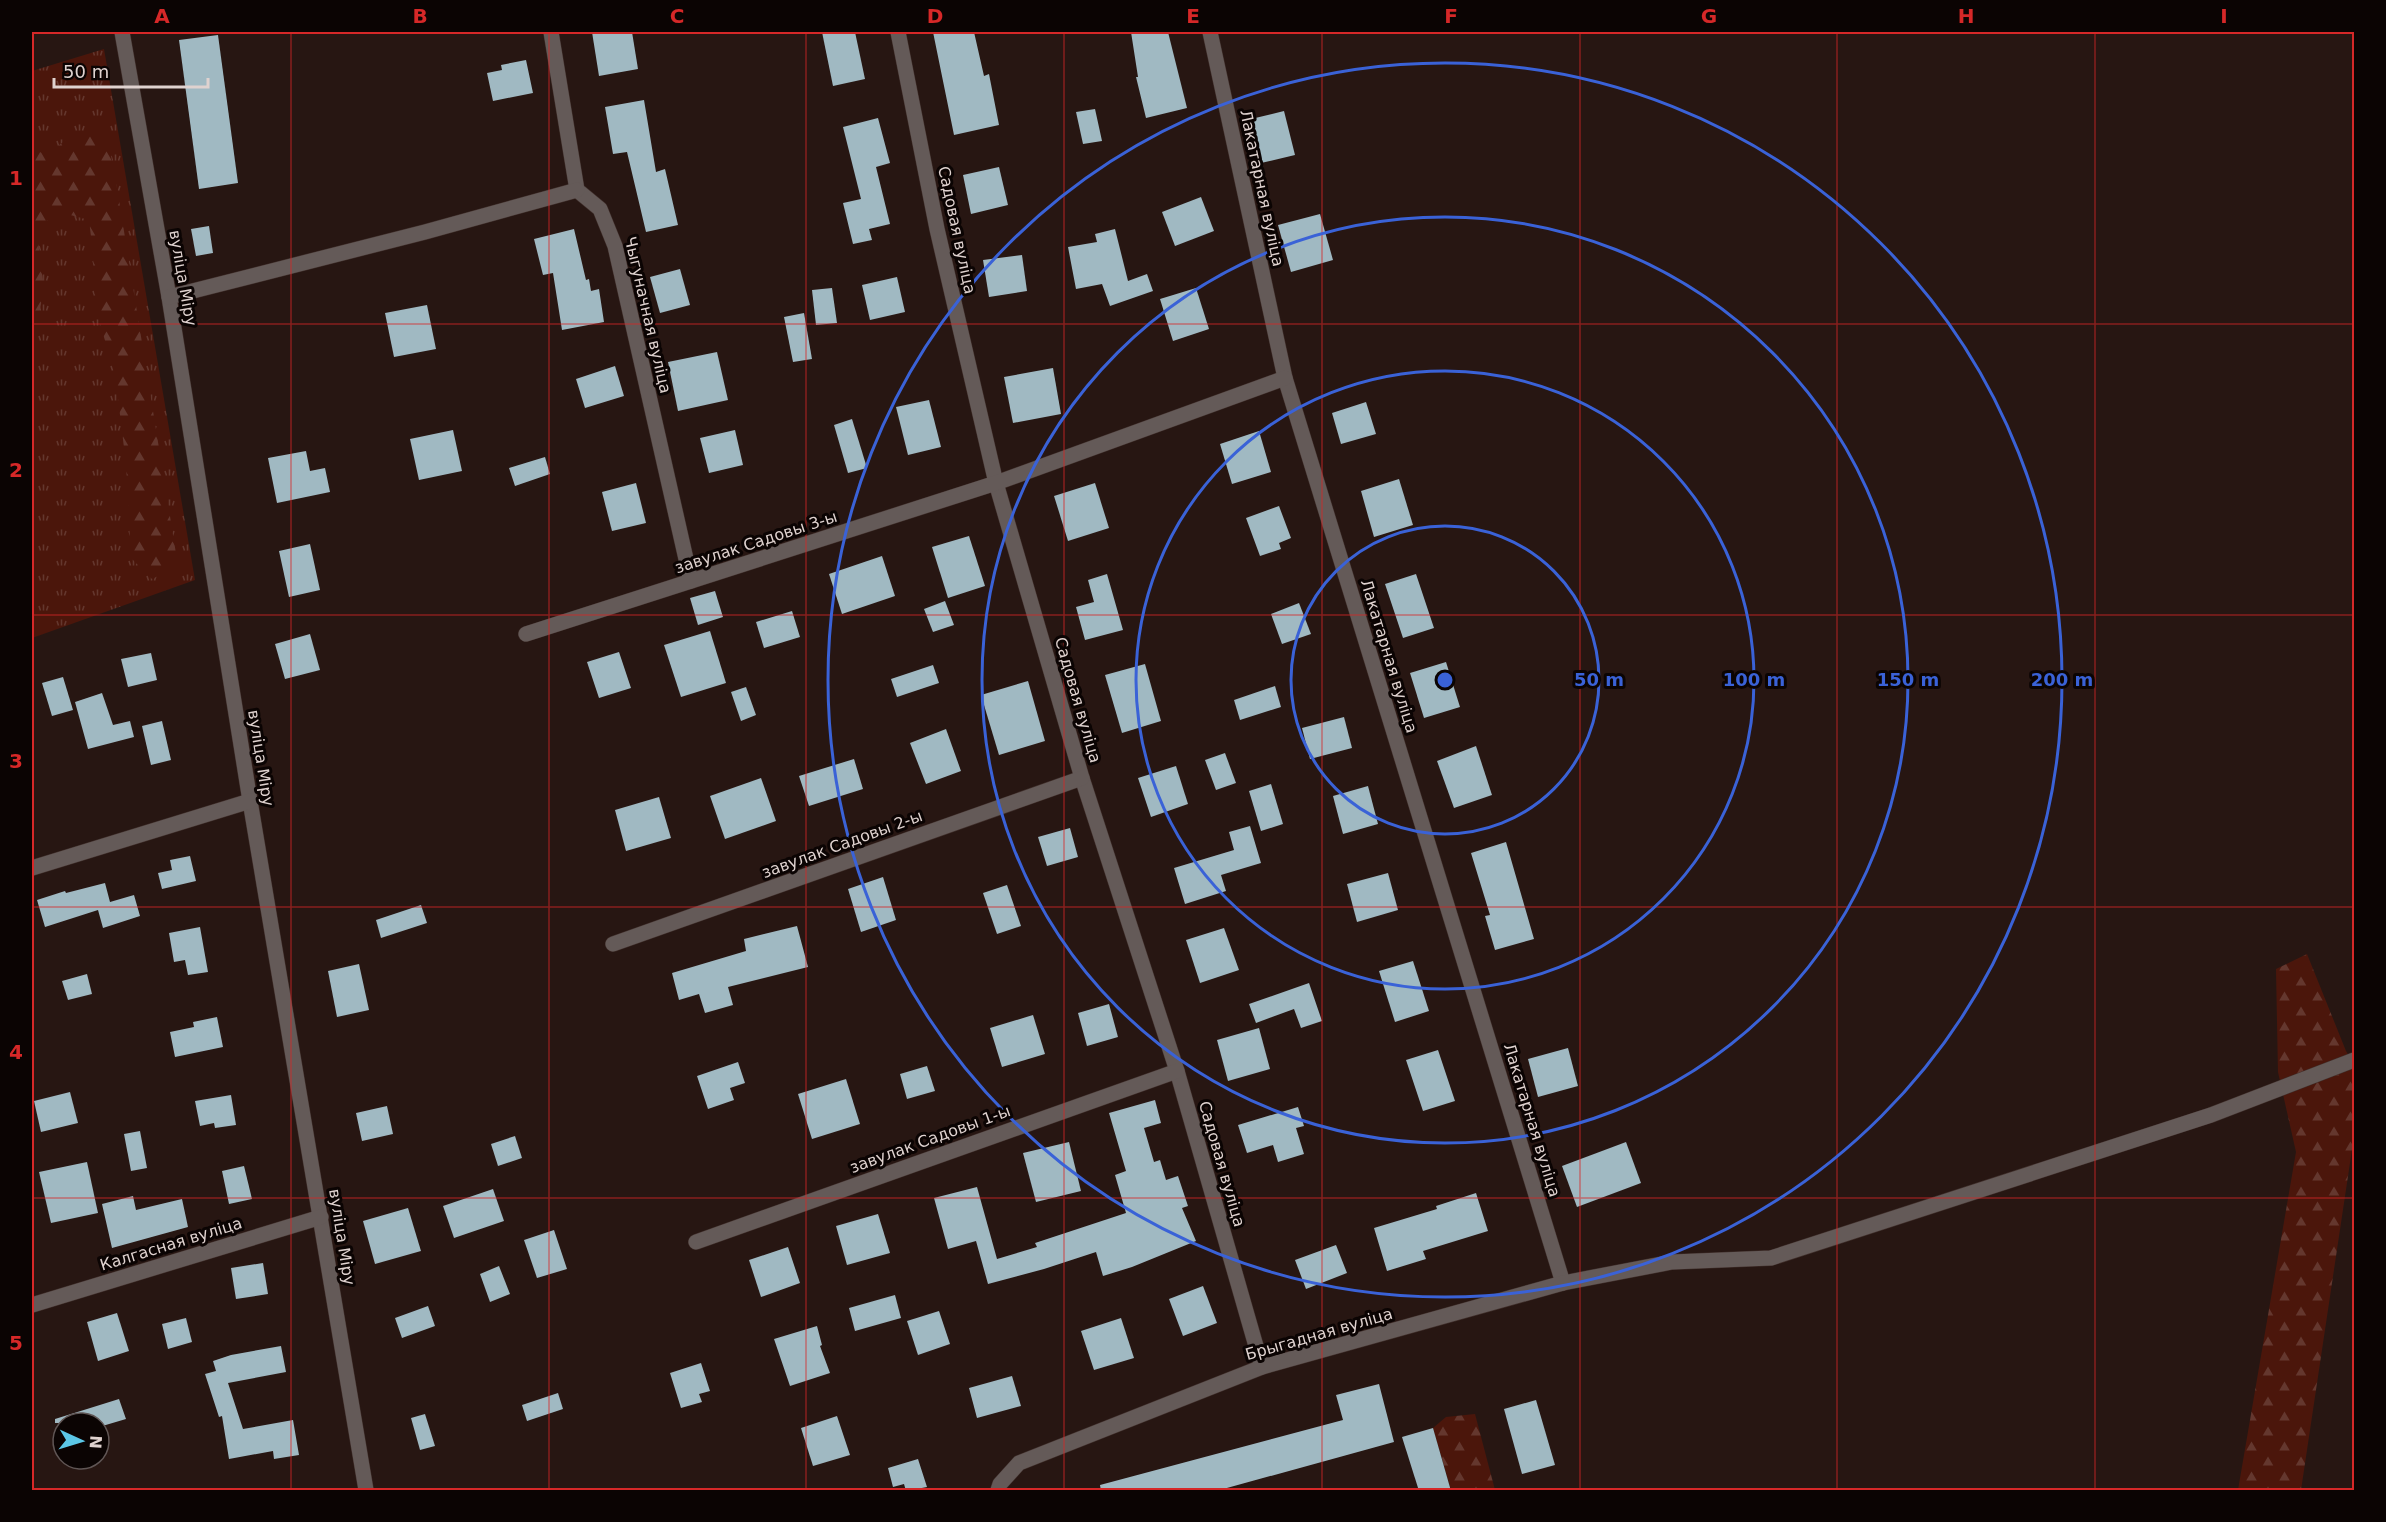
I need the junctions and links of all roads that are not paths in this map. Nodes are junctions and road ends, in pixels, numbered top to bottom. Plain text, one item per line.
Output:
1 (122, 32) edge
2 (551, 32) edge
3 (898, 32) edge
4 (1210, 32) edge
5 (577, 190) junction
6 (169, 297) junction
7 (1284, 378) junction
8 (996, 483) junction
9 (691, 581) junction
10 (526, 634) dead end
11 (1082, 778) junction
12 (250, 801) junction
13 (32, 868) edge
14 (613, 945) dead end
15 (2355, 1060) edge
16 (1177, 1071) junction
17 (321, 1217) junction
18 (696, 1242) dead end
19 (1563, 1283) junction
20 (32, 1305) edge
21 (1262, 1367) junction
22 (366, 1491) edge
23 (998, 1491) edge

1 - 6 street, вуліца Міру
2 - 5 street
3 - 8 street, Садовая вуліца
4 - 7 street, Лакатарная вуліца
5 - 6 street
5 - 9 street, Чыгуначная вуліца
6 - 12 street, вуліца Міру
7 - 8 street, завулак Садовы 3-ы
7 - 19 street, Лакатарная вуліца
8 - 9 street, завулак Садовы 3-ы
8 - 11 street, Садовая вуліца
9 - 10 street, завулак Садовы 3-ы
11 - 14 street, завулак Садовы 2-ы
11 - 16 street, Садовая вуліца
12 - 13 street
12 - 17 street, вуліца Міру
15 - 19 street, Брыгадная вуліца
16 - 18 street, завулак Садовы 1-ы
16 - 21 street, Садовая вуліца
17 - 20 street, Калгасная вуліца
17 - 22 street, вуліца Міру
19 - 21 street, Брыгадная вуліца
21 - 23 street, Брыгадная вуліца

